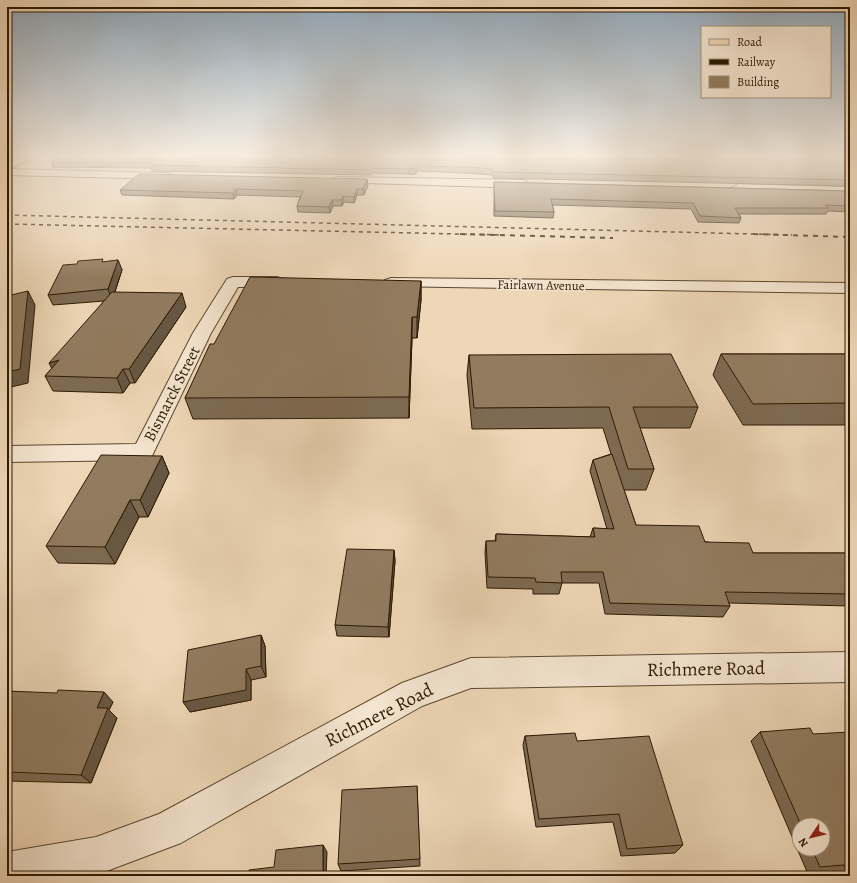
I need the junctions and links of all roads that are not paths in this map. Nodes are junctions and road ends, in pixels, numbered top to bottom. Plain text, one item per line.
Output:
1 (288, 282) edge
2 (376, 283) edge
3 (850, 288) edge
4 (7, 454) edge
5 (850, 667) edge
6 (7, 872) edge

1 - 4 street, Bismarck Street
2 - 3 street, Fairlawn Avenue
5 - 6 street, Richmere Road

